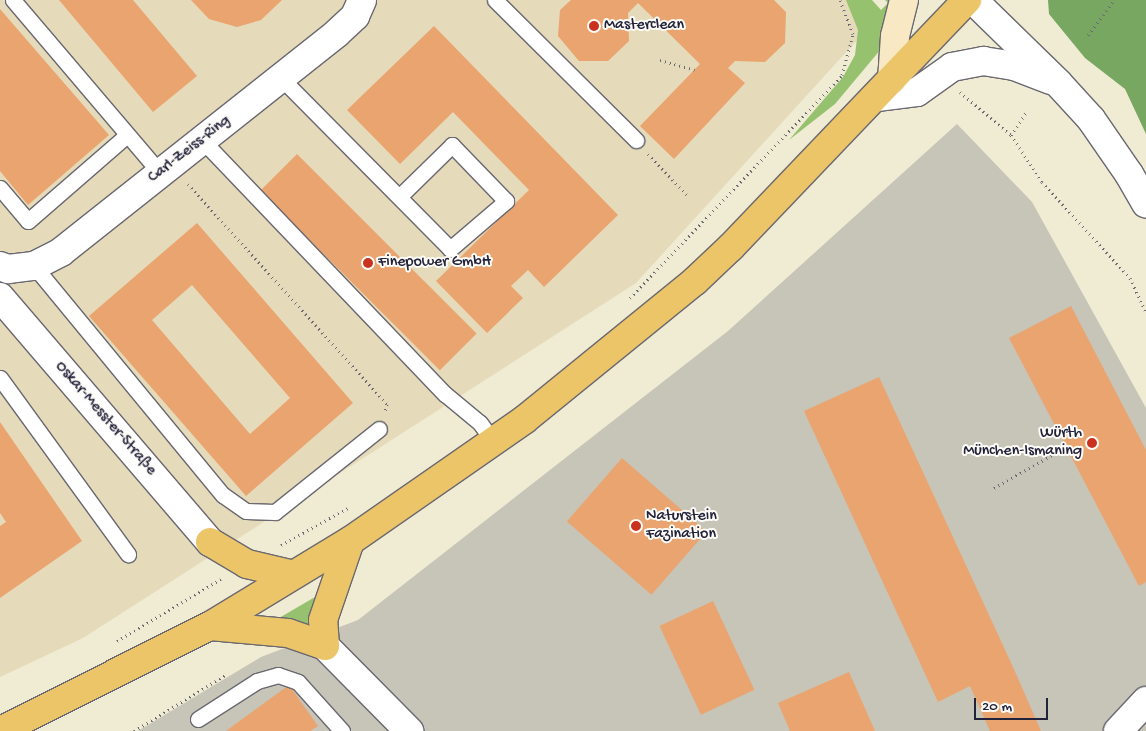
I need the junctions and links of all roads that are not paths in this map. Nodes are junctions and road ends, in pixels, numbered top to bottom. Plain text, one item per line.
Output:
1 (13, 0) edge
2 (362, 0) edge
3 (495, 0) edge
4 (904, 0) edge
5 (967, 0) edge
6 (973, 0) edge
7 (281, 78) junction
8 (1058, 83) junction
9 (885, 89) junction
10 (127, 135) junction
11 (202, 140) junction
12 (636, 140) road end
13 (165, 169) junction
14 (0, 188) edge
15 (400, 196) junction
16 (1146, 204) edge
17 (0, 266) edge
18 (34, 266) junction
19 (0, 297) edge
20 (0, 378) edge
21 (378, 429) road end
22 (493, 441) junction
23 (350, 541) junction
24 (210, 542) joint
25 (128, 554) dead end
26 (294, 575) junction
27 (210, 626) junction
28 (325, 646) junction
29 (1146, 701) edge
30 (198, 719) dead end
31 (0, 731) edge
32 (342, 731) edge
33 (409, 731) edge
34 (1118, 731) edge

1 - 10 lane
2 - 7 street, Carl-Zeiss-Ring
3 - 12 lane
4 - 9 main road
5 - 9 highway
6 - 8 street
7 - 11 street, Carl-Zeiss-Ring
7 - 15 lane
8 - 9 street
8 - 16 street
9 - 22 highway
10 - 13 lane
10 - 14 lane
11 - 13 street, Carl-Zeiss-Ring
11 - 22 lane
13 - 18 street, Carl-Zeiss-Ring
15 - 15 lane
17 - 18 street, Carl-Zeiss-Ring
18 - 21 lane
19 - 24 street, Oskar-Messter-Straße
20 - 25 lane
22 - 23 highway
23 - 26 highway
23 - 28 highway
24 - 26 highway
26 - 27 highway
27 - 28 highway
27 - 31 highway
28 - 33 street
29 - 34 street
30 - 32 lane

